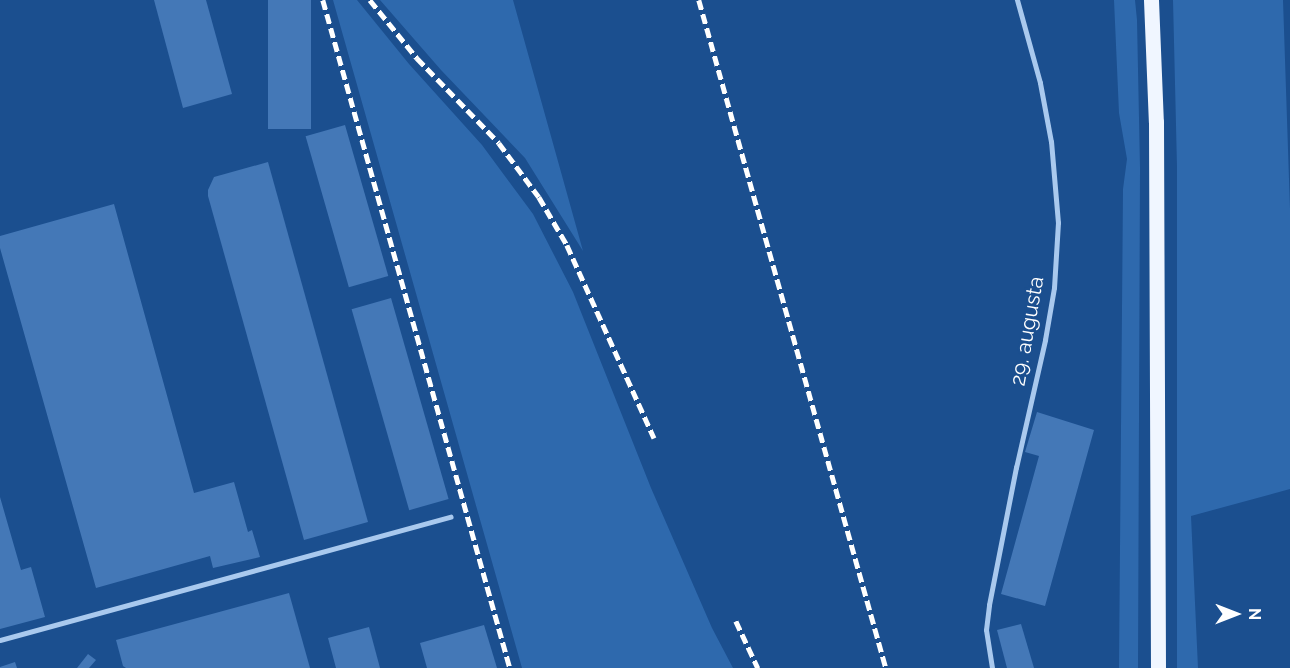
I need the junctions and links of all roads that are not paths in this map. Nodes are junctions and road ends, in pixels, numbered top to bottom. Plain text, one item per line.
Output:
1 (1017, 0) edge
2 (1151, 0) edge
3 (451, 516) dead end
4 (0, 640) edge
5 (992, 668) edge
6 (1158, 668) edge

1 - 5 lane, 29. augusta
2 - 6 main road
3 - 4 lane

